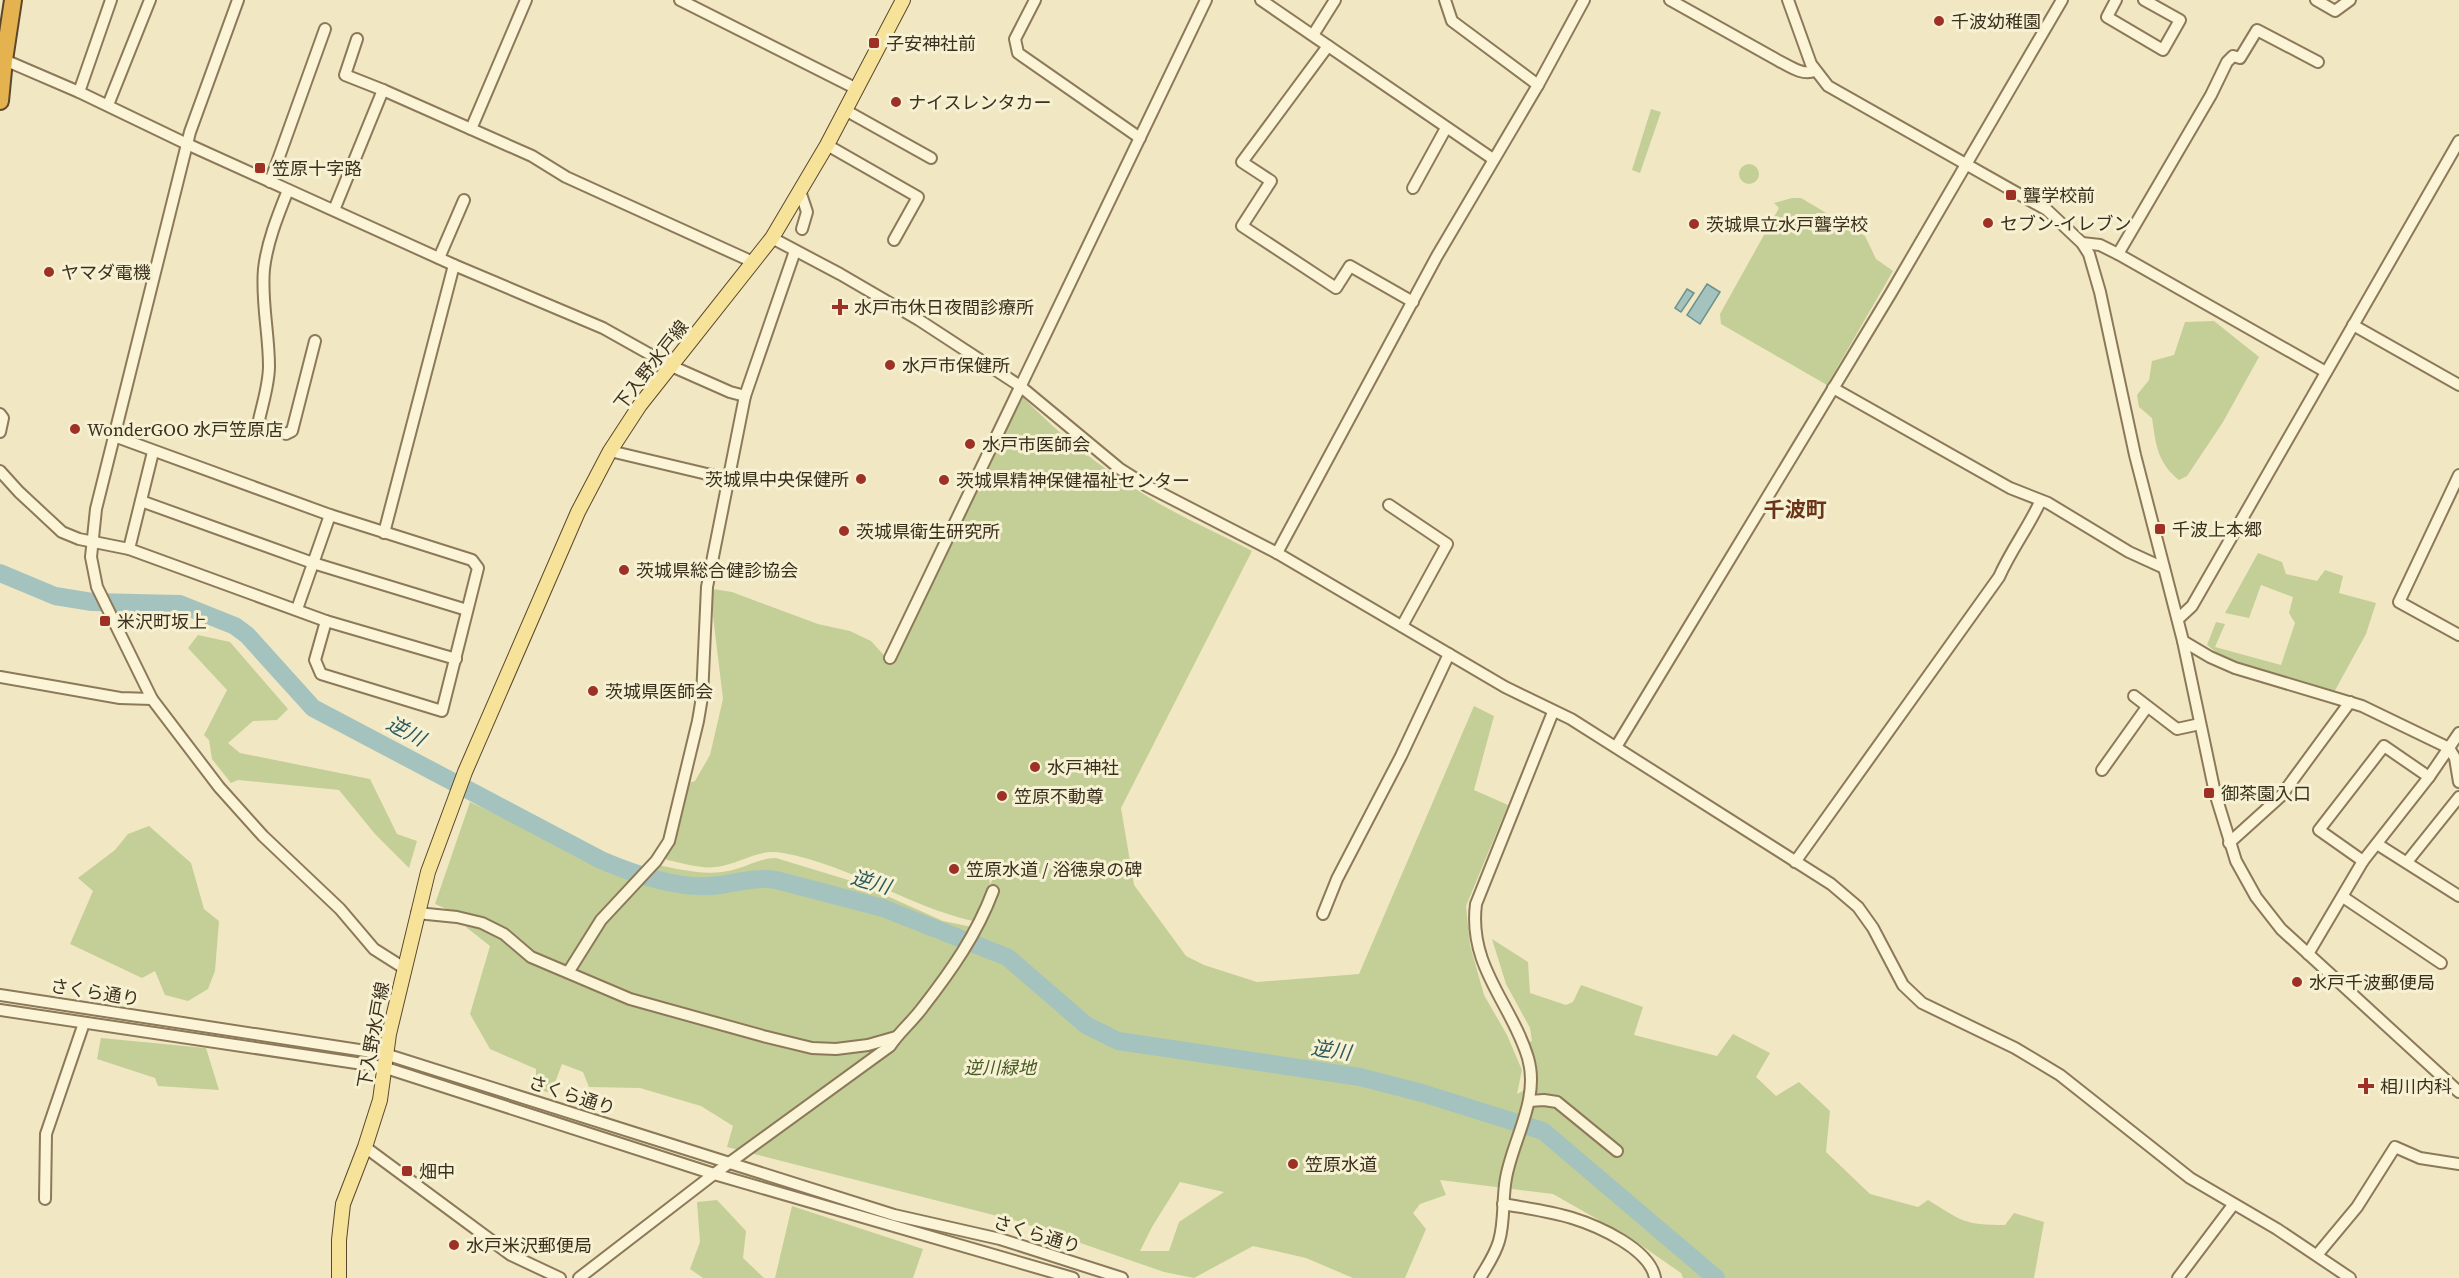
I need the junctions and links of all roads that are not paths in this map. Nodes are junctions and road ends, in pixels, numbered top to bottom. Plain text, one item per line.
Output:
1 (13, 0) edge
2 (111, 0) edge
3 (150, 0) edge
4 (238, 0) edge
5 (526, 0) edge
6 (680, 0) edge
7 (903, 0) edge
8 (1035, 0) edge
9 (1206, 0) edge
10 (1261, 0) edge
11 (1335, 0) edge
12 (1445, 0) edge
13 (1584, 0) edge
14 (1670, 0) edge
15 (1788, 0) edge
16 (2062, 0) edge
17 (2116, 0) edge
18 (2144, 0) edge
19 (2316, 0) edge
20 (2350, 0) edge
21 (325, 29) dead end
22 (1313, 35) junction
23 (357, 39) dead end
24 (1328, 46) junction
25 (2, 59) edge
26 (2318, 62) dead end
27 (1814, 71) junction
28 (1538, 85) junction
29 (857, 88) junction
30 (383, 90) junction
31 (79, 92) junction
32 (0, 101) edge
33 (108, 105) junction
34 (845, 110) junction
35 (1446, 128) junction
36 (471, 129) junction
37 (1140, 138) junction
38 (2459, 141) edge
39 (187, 144) junction
40 (827, 145) junction
41 (931, 158) dead end
42 (1493, 159) junction
43 (1966, 164) junction
44 (270, 182) junction
45 (1413, 188) dead end
46 (288, 190) junction
47 (801, 191) junction
48 (464, 200) dead end
49 (334, 210) junction
50 (802, 229) dead end
51 (772, 238) junction
52 (894, 240) dead end
53 (2082, 243) junction
54 (795, 250) junction
55 (2118, 254) junction
56 (439, 258) junction
57 (753, 262) junction
58 (454, 265) junction
59 (1413, 302) junction
60 (2354, 325) junction
61 (315, 341) dead end
62 (669, 365) junction
63 (2326, 372) junction
64 (2459, 385) edge
65 (1020, 386) junction
66 (1833, 388) junction
67 (745, 396) junction
68 (0, 414) edge
69 (0, 432) edge
70 (114, 436) junction
71 (610, 451) junction
72 (153, 452) junction
73 (0, 471) edge
74 (2459, 475) edge
75 (728, 479) junction
76 (141, 501) junction
77 (2040, 502) junction
78 (1389, 505) dead end
79 (330, 515) junction
80 (384, 532) junction
81 (90, 543) junction
82 (129, 549) junction
83 (1277, 553) junction
84 (313, 563) junction
85 (2164, 568) junction
86 (297, 609) junction
87 (467, 610) junction
88 (2178, 619) junction
89 (326, 621) junction
90 (1402, 626) junction
91 (2459, 635) edge
92 (2183, 641) junction
93 (1449, 654) junction
94 (890, 658) dead end
95 (456, 659) junction
96 (0, 677) edge
97 (2134, 696) dead end
98 (152, 699) junction
99 (2350, 702) junction
100 (2147, 707) junction
101 (1553, 712) junction
102 (2200, 724) junction
103 (2459, 733) edge
104 (1616, 747) junction
105 (2449, 748) junction
106 (2102, 770) dead end
107 (2429, 777) junction
108 (2459, 782) edge
109 (2459, 797) edge
110 (2229, 843) junction
111 (2377, 844) junction
112 (2363, 861) junction
113 (1795, 862) junction
114 (2407, 862) junction
115 (993, 891) dead end
116 (2459, 896) edge
117 (2343, 897) junction
118 (417, 913) junction
119 (1323, 914) dead end
120 (2308, 954) junction
121 (2441, 963) dead end
122 (404, 968) junction
123 (569, 971) junction
124 (0, 995) edge
125 (0, 1010) edge
126 (84, 1023) junction
127 (896, 1037) junction
128 (384, 1061) junction
129 (2459, 1092) edge
130 (1528, 1106) junction
131 (365, 1147) junction
132 (1617, 1151) dead end
133 (730, 1163) junction
134 (2459, 1164) edge
135 (714, 1174) junction
136 (45, 1199) dead end
137 (1503, 1204) junction
138 (2233, 1205) junction
139 (2317, 1255) junction
140 (339, 1278) edge
141 (560, 1278) edge
142 (579, 1278) edge
143 (1073, 1278) edge
144 (1122, 1278) edge
145 (1480, 1278) edge
146 (1656, 1278) edge
147 (2178, 1278) edge
148 (2350, 1278) edge

1 - 25 highway
2 - 31 street
3 - 33 street
4 - 39 street
5 - 36 street
6 - 29 street
7 - 29 main road, 下入野水戸線
8 - 37 street
9 - 37 street
10 - 22 street
11 - 22 street
12 - 28 street
13 - 28 street
14 - 27 street
15 - 27 street
16 - 43 street
17 - 18 street
19 - 20 street
21 - 44 street
22 - 24 street
23 - 30 street
24 - 35 street
24 - 59 street
25 - 31 street
25 - 32 highway
26 - 55 street
27 - 43 street
28 - 42 street
29 - 34 main road, 下入野水戸線
30 - 36 street
30 - 49 street
31 - 33 street
33 - 39 street
34 - 40 main road, 下入野水戸線
34 - 41 street
35 - 42 street
35 - 45 street
36 - 57 street
37 - 65 street
38 - 60 street
39 - 44 street
39 - 70 street
40 - 47 main road, 下入野水戸線
40 - 52 street
42 - 59 street
43 - 53 street
43 - 66 street
44 - 46 street
46 - 49 street
46 - 61 street
47 - 50 street
47 - 51 main road, 下入野水戸線
48 - 56 street
49 - 56 street
51 - 54 street
51 - 57 main road, 下入野水戸線
53 - 55 street
53 - 85 street
54 - 65 street
54 - 67 street
55 - 63 street
56 - 58 street
57 - 62 main road, 下入野水戸線
58 - 62 street
58 - 80 street
59 - 83 street
60 - 63 street
60 - 64 street
62 - 67 street
62 - 71 main road, 下入野水戸線
63 - 88 street
65 - 83 street
65 - 94 street
66 - 77 street
66 - 104 street
67 - 75 street
68 - 69 street
70 - 72 street
70 - 81 street
71 - 75 street
71 - 118 main road, 下入野水戸線
72 - 76 street
72 - 79 street
73 - 81 street
74 - 91 street
75 - 123 street
76 - 82 street
76 - 84 street
77 - 85 street
77 - 113 street
78 - 90 street
79 - 80 street
79 - 84 street
80 - 87 street
81 - 82 street
81 - 98 street
82 - 86 street
83 - 90 street
84 - 86 street
84 - 87 street
85 - 88 street
86 - 89 street
87 - 95 street
88 - 92 street
89 - 95 street
89 - 95 street
90 - 93 street
92 - 99 street
92 - 102 street
93 - 101 street
93 - 119 street
96 - 98 street
97 - 100 street
98 - 122 street
99 - 105 street
99 - 110 street
100 - 102 street
100 - 106 street
101 - 104 street
101 - 130 street
102 - 110 street
103 - 105 street
104 - 113 street
105 - 107 street
105 - 108 street
107 - 111 street
107 - 112 street
109 - 114 street
110 - 120 street
111 - 112 street
111 - 114 street
112 - 117 street
113 - 138 street
114 - 116 street
115 - 127 street
117 - 120 street
117 - 121 street
118 - 122 main road, 下入野水戸線
118 - 123 street
120 - 129 street
122 - 128 main road, 下入野水戸線
123 - 127 street
124 - 128 street, さくら通り
125 - 126 street, さくら通り
126 - 128 street, さくら通り
126 - 136 street
127 - 133 street
128 - 131 main road, 下入野水戸線
128 - 133 street, さくら通り
128 - 135 street, さくら通り
130 - 132 street
130 - 137 street
131 - 140 main road, 下入野水戸線
131 - 141 street
133 - 135 street
133 - 144 street, さくら通り
134 - 139 street
135 - 142 street
135 - 143 street, さくら通り
137 - 145 street
137 - 146 street
138 - 139 street
138 - 147 street
139 - 148 street

